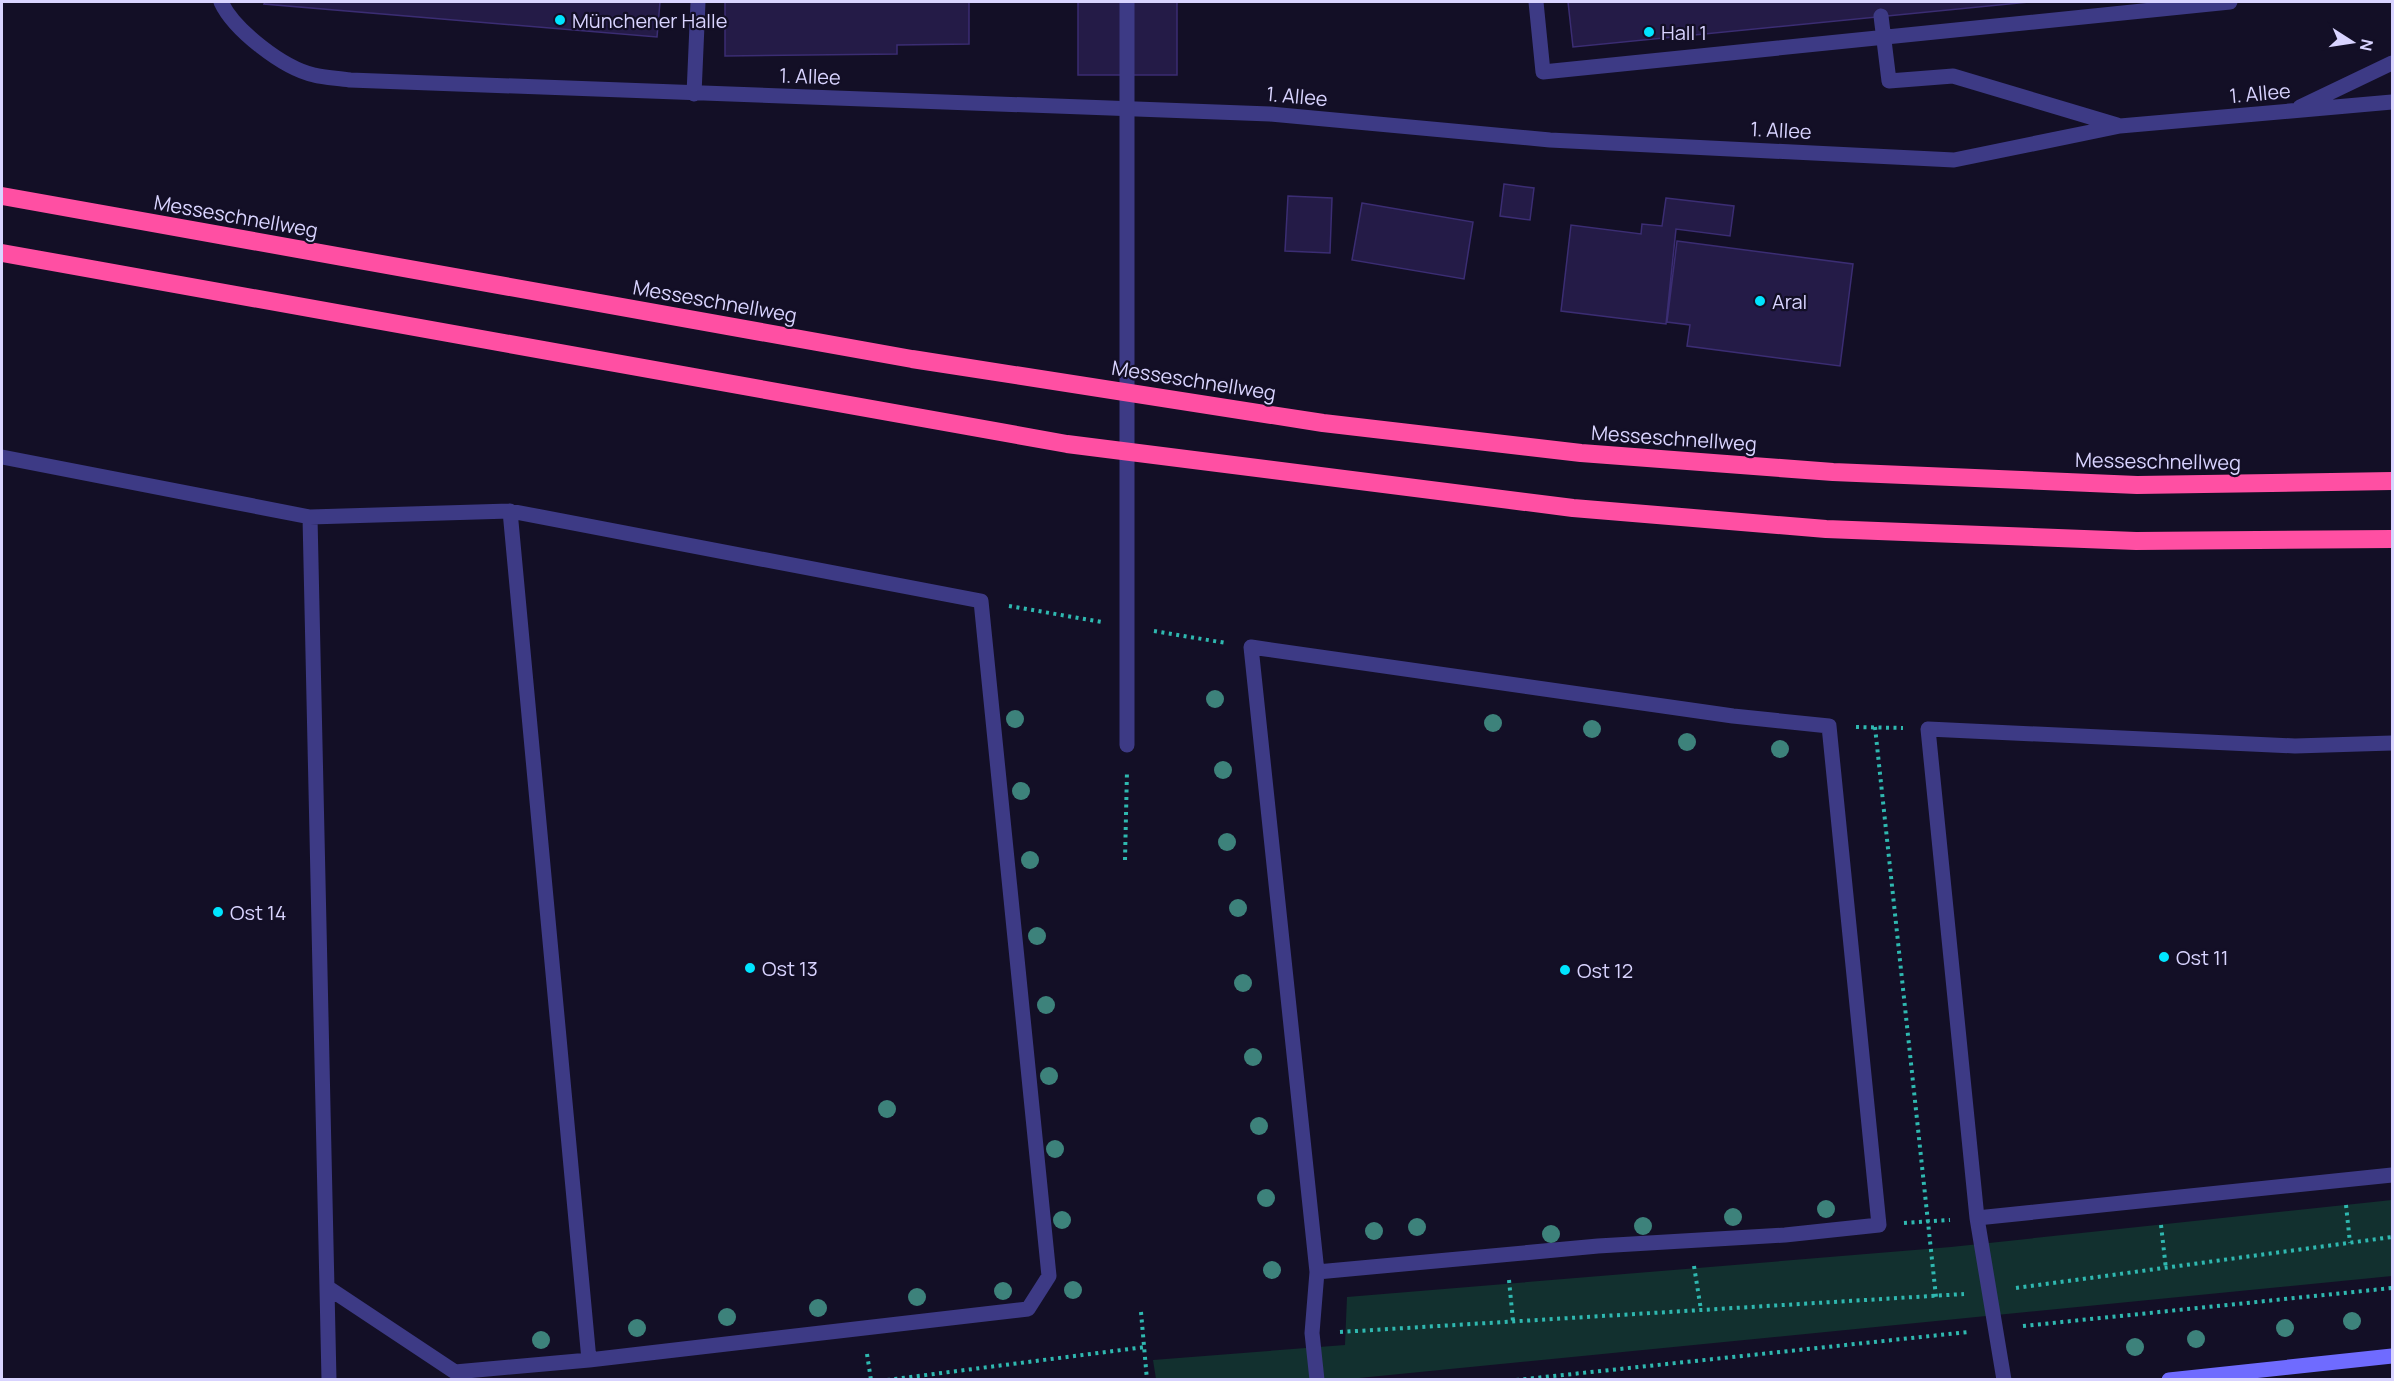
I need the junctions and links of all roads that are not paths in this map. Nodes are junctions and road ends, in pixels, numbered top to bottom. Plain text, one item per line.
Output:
1 (221, 2) edge
2 (698, 2) edge
3 (1127, 2) edge
4 (1536, 2) edge
5 (2229, 2) edge
6 (1881, 16) dead end
7 (2392, 63) edge
8 (694, 94) junction
9 (2392, 102) edge
10 (2292, 111) junction
11 (2120, 126) junction
12 (2, 196) edge
13 (2, 253) edge
14 (2, 457) edge
15 (2392, 481) edge
16 (510, 511) junction
17 (310, 517) junction
18 (2392, 539) edge
19 (2392, 743) edge
20 (1127, 745) road end
21 (2392, 1175) edge
22 (1977, 1218) junction
23 (1317, 1272) junction
24 (327, 1287) junction
25 (2392, 1356) edge
26 (589, 1360) junction
27 (455, 1376) edge
28 (329, 1380) edge
29 (1317, 1380) edge
30 (2004, 1380) edge
31 (2169, 1380) edge

1 - 8 street, 1. Allee
2 - 8 street
3 - 20 street
4 - 5 street
6 - 11 street
7 - 10 street
8 - 11 street, 1. Allee
9 - 10 street, 1. Allee
10 - 11 street, 1. Allee
12 - 15 highway, Messeschnellweg
13 - 18 highway
14 - 17 street
16 - 17 street
16 - 26 street
16 - 26 street
17 - 24 street
19 - 22 street
21 - 22 street
22 - 30 street
23 - 23 street
23 - 29 street
24 - 27 street
24 - 28 street
25 - 31 main road
26 - 27 street

